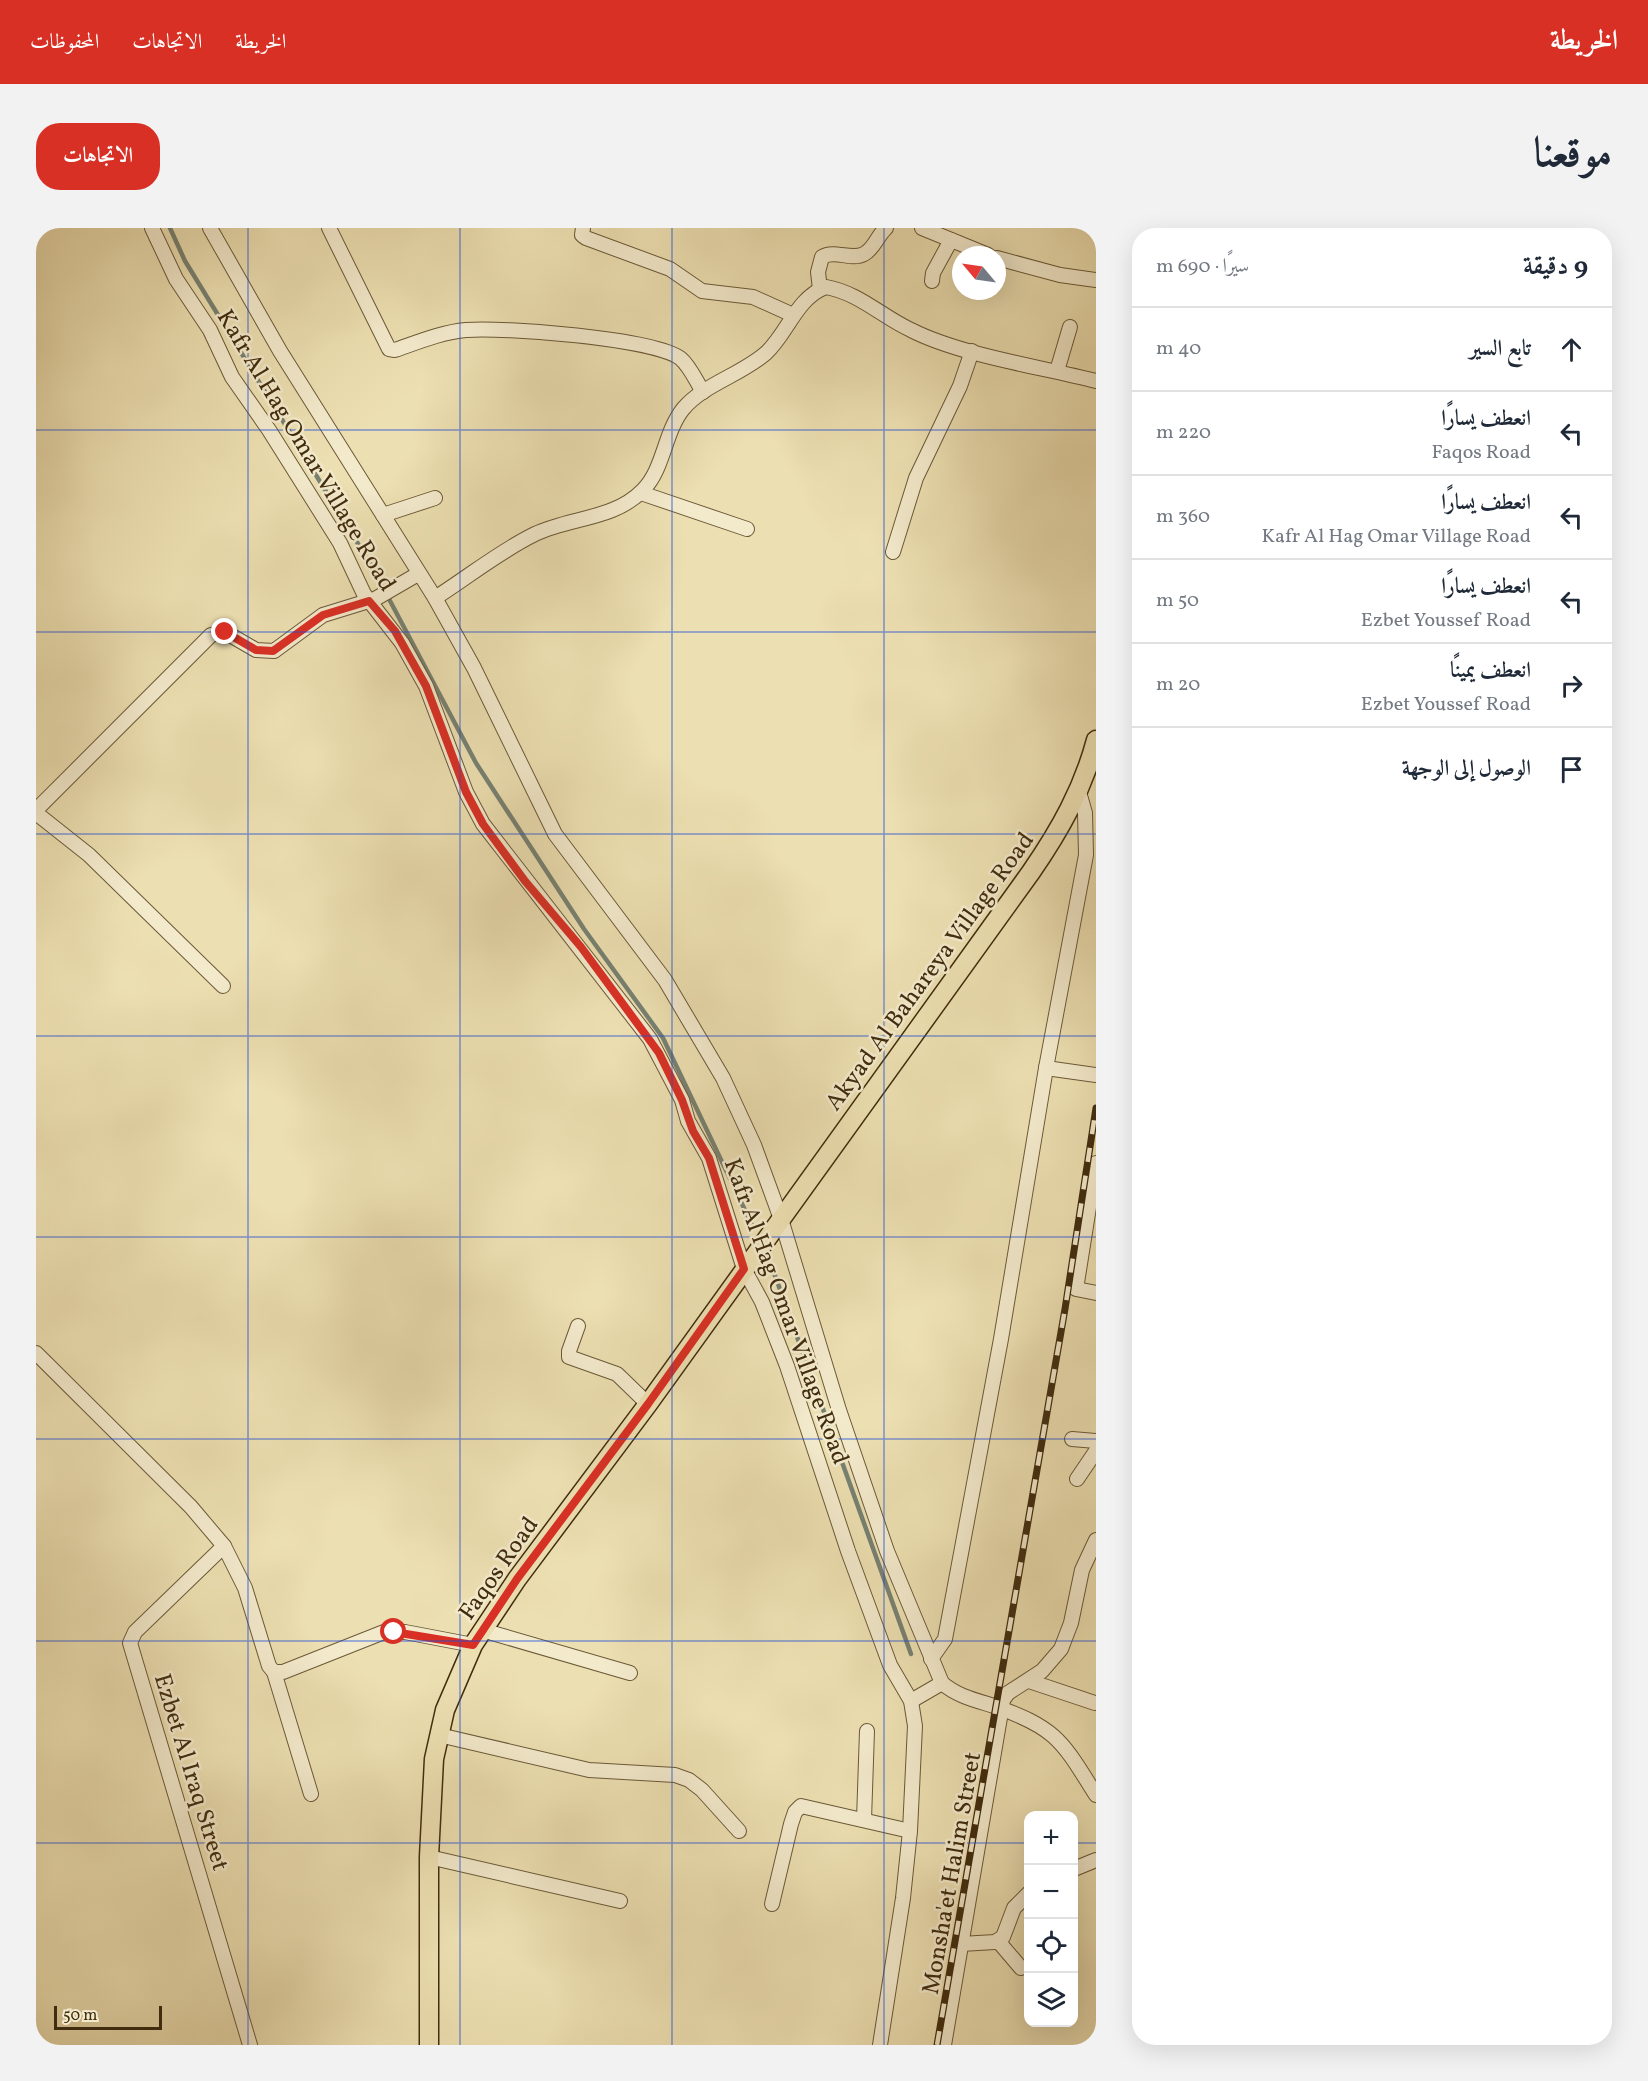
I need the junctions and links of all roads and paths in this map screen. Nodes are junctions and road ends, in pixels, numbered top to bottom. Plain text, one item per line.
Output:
1 (152, 228) edge
2 (210, 228) edge
3 (329, 228) edge
4 (583, 228) edge
5 (885, 228) edge
6 (922, 228) edge
7 (951, 240) junction
8 (966, 246) edge
9 (1006, 260) edge
10 (1096, 280) edge
11 (932, 281) dead end
12 (820, 289) junction
13 (793, 315) junction
14 (1070, 327) dead end
15 (972, 351) junction
16 (1057, 371) junction
17 (1096, 381) edge
18 (703, 392) junction
19 (641, 493) junction
20 (435, 498) dead end
21 (383, 515) junction
22 (747, 529) dead end
23 (893, 552) dead end
24 (412, 578) junction
25 (435, 598) junction
26 (372, 600) junction
27 (1096, 740) edge
28 (1079, 792) junction
29 (36, 812) edge
30 (223, 986) dead end
31 (1046, 1068) junction
32 (1096, 1075) edge
33 (1096, 1163) edge
34 (1095, 1178) edge
35 (781, 1219) junction
36 (744, 1269) junction
37 (1096, 1293) edge
38 (578, 1326) dead end
39 (36, 1353) edge
40 (648, 1404) junction
41 (1072, 1439) dead end
42 (1096, 1441) edge
43 (1096, 1450) edge
44 (1077, 1479) dead end
45 (1096, 1540) edge
46 (224, 1546) junction
47 (477, 1638) junction
48 (931, 1659) junction
49 (274, 1672) junction
50 (630, 1673) dead end
51 (1029, 1682) junction
52 (942, 1683) junction
53 (911, 1701) junction
54 (1095, 1703) edge
55 (1001, 1709) junction
56 (867, 1731) dead end
57 (439, 1735) junction
58 (311, 1794) dead end
59 (1096, 1795) edge
60 (864, 1820) junction
61 (910, 1831) junction
62 (739, 1832) dead end
63 (429, 1857) junction
64 (1096, 1860) edge
65 (1078, 1867) edge
66 (1024, 1898) edge
67 (620, 1901) dead end
68 (772, 1904) dead end
69 (998, 1941) junction
70 (961, 1944) junction
71 (1021, 1968) dead end
72 (250, 2045) edge
73 (429, 2045) edge
74 (880, 2045) edge
75 (945, 2045) edge

1 - 26 street, Kafr Al Hag Omar Village Road
2 - 21 street, Kafr Al Hag Omar Village Road
3 - 18 street
4 - 13 street
5 - 12 street
6 - 7 street
7 - 8 street
7 - 11 street
9 - 10 street
12 - 13 street
12 - 15 street
13 - 18 street
14 - 16 street
15 - 16 street
15 - 23 street
16 - 17 street
18 - 19 street
19 - 22 street
19 - 25 street
20 - 21 street
21 - 24 street, Kafr Al Hag Omar Village Road
24 - 25 street, Kafr Al Hag Omar Village Road
24 - 26 street
25 - 35 street, Kafr Al Hag Omar Village Road
26 - 29 street
26 - 36 street, Kafr Al Hag Omar Village Road
27 - 28 main road, Akyad Al Bahareya Village Road
28 - 31 street
28 - 35 main road, Akyad Al Bahareya Village Road
29 - 30 street
31 - 32 street
31 - 48 street
33 - 34 street
34 - 37 street
35 - 36 main road, Faqos Road
35 - 48 street, Kafr Al Hag Omar Village Road
36 - 40 main road, Faqos Road
36 - 53 street, Kafr Al Hag Omar Village Road
38 - 40 street
39 - 46 street
40 - 47 main road, Faqos Road
41 - 42 street
43 - 44 street
45 - 51 street
46 - 49 street
46 - 72 street, Ezbet Al Iraq Street
47 - 49 street
47 - 50 street
47 - 57 main road, Faqos Road
48 - 52 street, Kafr Al Hag Omar Village Road
49 - 58 street
51 - 54 street
51 - 55 street
52 - 53 street
52 - 55 street
53 - 61 street, Kafr Al Hag Omar Village Road
55 - 59 street
55 - 70 street, Monsha'et Halim Street
56 - 60 street
57 - 62 street
57 - 63 main road, Faqos Road
60 - 61 street
60 - 68 street
61 - 74 street, Kafr Al Hag Omar Village Road
63 - 67 street
63 - 73 main road, Faqos Road
64 - 65 street
66 - 69 street
69 - 70 street
69 - 71 street
70 - 75 street, Monsha'et Halim Street

